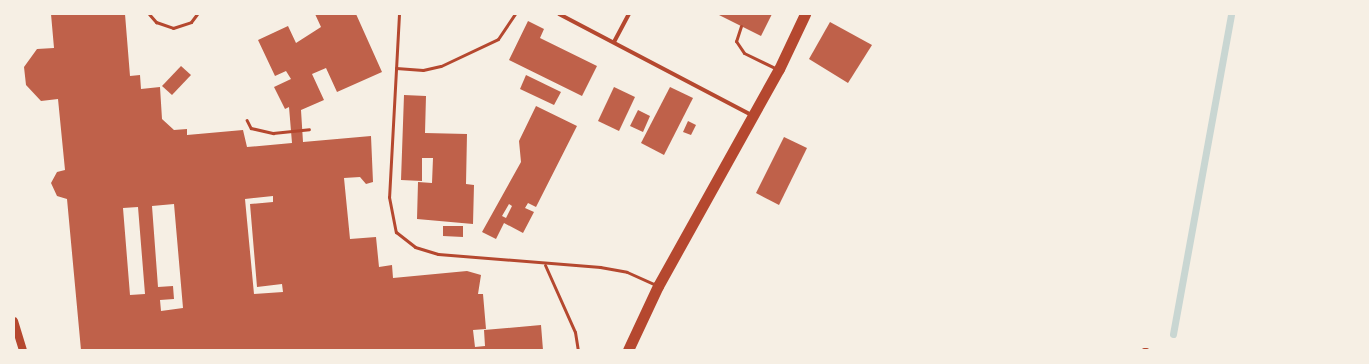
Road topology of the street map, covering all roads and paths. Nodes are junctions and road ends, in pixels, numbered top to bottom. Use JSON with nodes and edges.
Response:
{"nodes":[{"id":1,"x":149,"y":14,"type":"edge"},
{"id":2,"x":197,"y":14,"type":"edge"},
{"id":3,"x":399,"y":14,"type":"edge"},
{"id":4,"x":515,"y":14,"type":"edge"},
{"id":5,"x":559,"y":14,"type":"edge"},
{"id":6,"x":628,"y":14,"type":"edge"},
{"id":7,"x":805,"y":14,"type":"edge"},
{"id":8,"x":742,"y":26,"type":"dead end"},
{"id":9,"x":614,"y":42,"type":"junction"},
{"id":10,"x":396,"y":68,"type":"junction"},
{"id":11,"x":779,"y":69,"type":"junction"},
{"id":12,"x":753,"y":116,"type":"junction"},
{"id":13,"x":246,"y":120,"type":"dead end"},
{"id":14,"x":309,"y":129,"type":"dead end"},
{"id":15,"x":545,"y":265,"type":"junction"},
{"id":16,"x":658,"y":286,"type":"junction"},
{"id":17,"x":14,"y":321,"type":"edge"},
{"id":18,"x":23,"y":350,"type":"edge"},
{"id":19,"x":578,"y":350,"type":"edge"},
{"id":20,"x":628,"y":350,"type":"edge"},
{"id":21,"x":1144,"y":350,"type":"edge"},
{"id":22,"x":1147,"y":350,"type":"edge"}],
"edges":[{"from":1,"to":2,"type":"lane"},
{"from":3,"to":10,"type":"lane"},
{"from":4,"to":10,"type":"lane"},
{"from":5,"to":9,"type":"street"},
{"from":6,"to":9,"type":"street"},
{"from":7,"to":11,"type":"highway"},
{"from":8,"to":11,"type":"lane"},
{"from":9,"to":12,"type":"street"},
{"from":10,"to":15,"type":"lane"},
{"from":11,"to":12,"type":"highway"},
{"from":12,"to":16,"type":"highway"},
{"from":13,"to":14,"type":"path"},
{"from":15,"to":16,"type":"lane"},
{"from":15,"to":19,"type":"lane"},
{"from":16,"to":20,"type":"highway"},
{"from":17,"to":18,"type":"main road"},
{"from":21,"to":22,"type":"street"}]}
